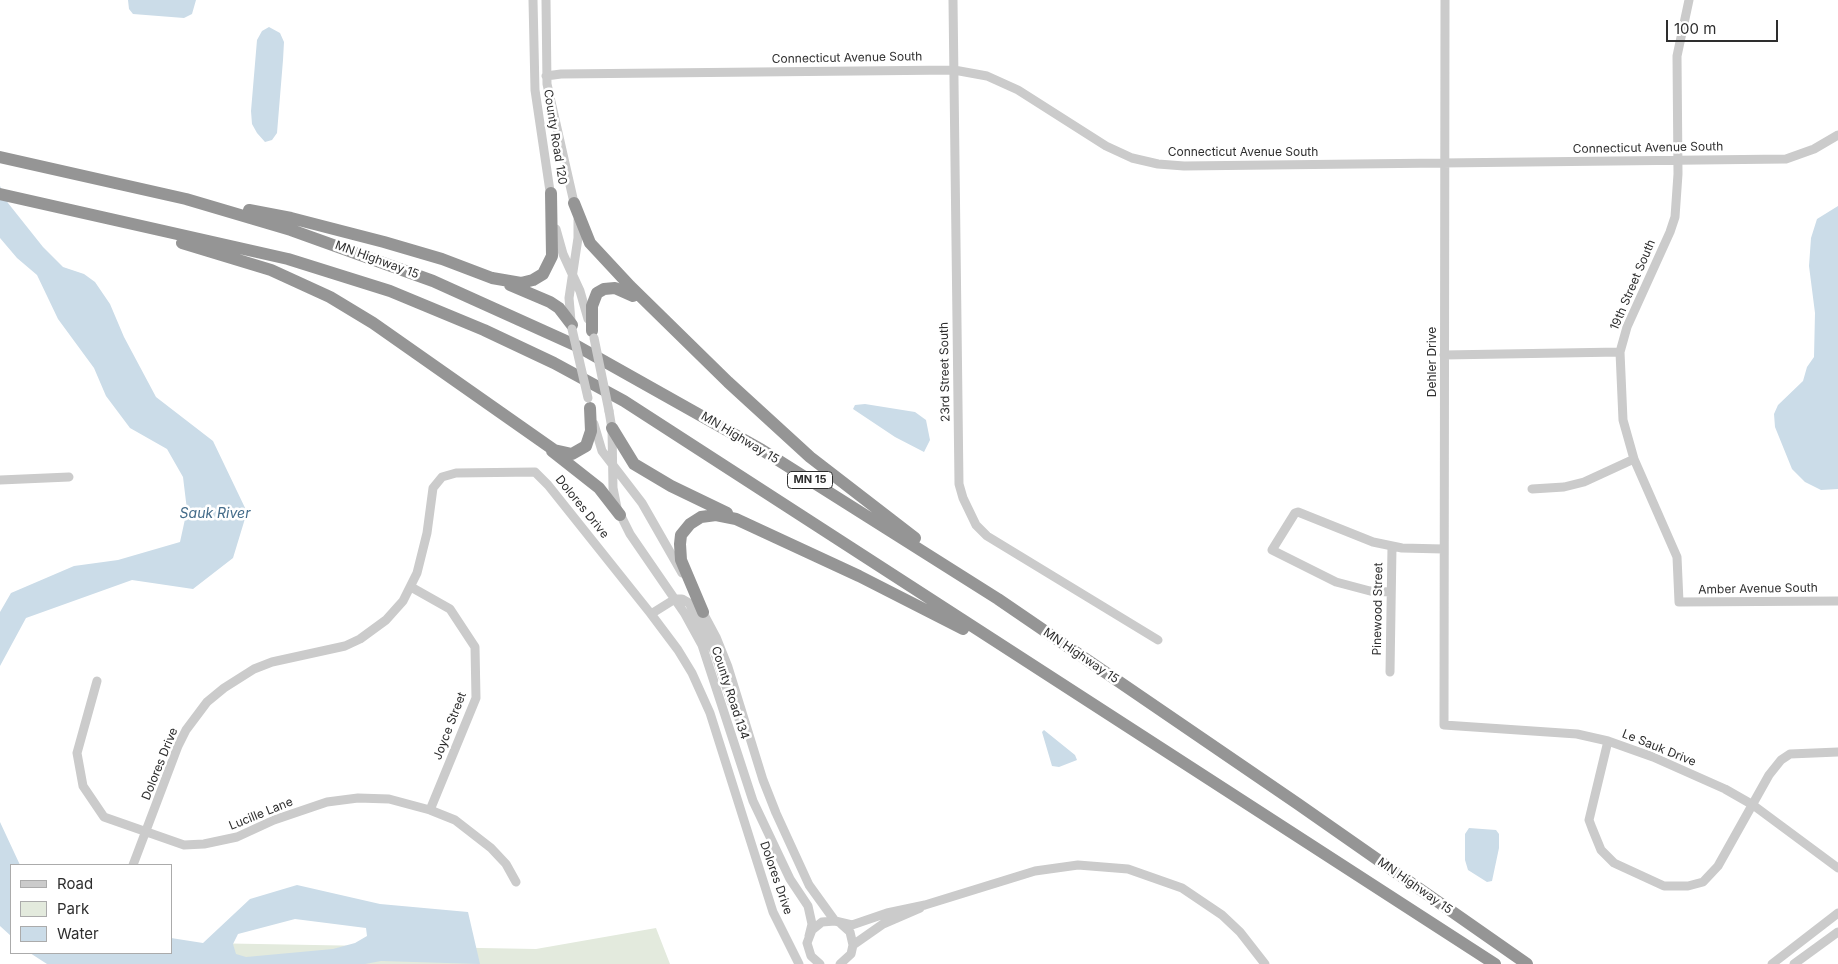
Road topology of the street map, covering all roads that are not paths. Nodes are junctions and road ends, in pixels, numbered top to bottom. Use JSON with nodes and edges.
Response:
{"nodes":[{"id":1,"x":533,"y":0,"type":"edge"},
{"id":2,"x":546,"y":0,"type":"edge"},
{"id":3,"x":953,"y":0,"type":"edge"},
{"id":4,"x":1445,"y":0,"type":"edge"},
{"id":5,"x":1688,"y":0,"type":"edge"},
{"id":6,"x":954,"y":70,"type":"junction"},
{"id":7,"x":546,"y":76,"type":"junction"},
{"id":8,"x":1838,"y":135,"type":"edge"},
{"id":9,"x":6,"y":158,"type":"edge"},
{"id":10,"x":1677,"y":161,"type":"junction"},
{"id":11,"x":1443,"y":164,"type":"junction"},
{"id":12,"x":551,"y":193,"type":"junction"},
{"id":13,"x":0,"y":194,"type":"edge"},
{"id":14,"x":180,"y":197,"type":"junction"},
{"id":15,"x":574,"y":203,"type":"junction"},
{"id":16,"x":64,"y":207,"type":"junction"},
{"id":17,"x":573,"y":273,"type":"junction"},
{"id":18,"x":490,"y":277,"type":"junction"},
{"id":19,"x":657,"y":313,"type":"junction"},
{"id":20,"x":572,"y":327,"type":"junction"},
{"id":21,"x":593,"y":335,"type":"junction"},
{"id":22,"x":1620,"y":352,"type":"junction"},
{"id":23,"x":1444,"y":355,"type":"junction"},
{"id":24,"x":589,"y":403,"type":"junction"},
{"id":25,"x":609,"y":410,"type":"joint"},
{"id":26,"x":612,"y":428,"type":"junction"},
{"id":27,"x":546,"y":446,"type":"junction"},
{"id":28,"x":1634,"y":459,"type":"junction"},
{"id":29,"x":612,"y":465,"type":"junction"},
{"id":30,"x":68,"y":478,"type":"dead end"},
{"id":31,"x":0,"y":480,"type":"edge"},
{"id":32,"x":1532,"y":489,"type":"dead end"},
{"id":33,"x":620,"y":515,"type":"junction"},
{"id":34,"x":770,"y":535,"type":"junction"},
{"id":35,"x":1392,"y":547,"type":"junction"},
{"id":36,"x":1443,"y":549,"type":"junction"},
{"id":37,"x":411,"y":586,"type":"junction"},
{"id":38,"x":1390,"y":592,"type":"junction"},
{"id":39,"x":675,"y":599,"type":"junction"},
{"id":40,"x":998,"y":599,"type":"junction"},
{"id":41,"x":1838,"y":601,"type":"edge"},
{"id":42,"x":1679,"y":602,"type":"joint"},
{"id":43,"x":703,"y":612,"type":"junction"},
{"id":44,"x":651,"y":614,"type":"junction"},
{"id":45,"x":1158,"y":640,"type":"dead end"},
{"id":46,"x":1040,"y":669,"type":"junction"},
{"id":47,"x":1390,"y":672,"type":"dead end"},
{"id":48,"x":97,"y":681,"type":"dead end"},
{"id":49,"x":1444,"y":725,"type":"joint"},
{"id":50,"x":1608,"y":741,"type":"junction"},
{"id":51,"x":1838,"y":752,"type":"edge"},
{"id":52,"x":756,"y":756,"type":"junction"},
{"id":53,"x":1753,"y":804,"type":"junction"},
{"id":54,"x":430,"y":810,"type":"junction"},
{"id":55,"x":146,"y":834,"type":"junction"},
{"id":56,"x":132,"y":864,"type":"edge"},
{"id":57,"x":1838,"y":868,"type":"edge"},
{"id":58,"x":516,"y":882,"type":"dead end"},
{"id":59,"x":925,"y":905,"type":"junction"},
{"id":60,"x":1838,"y":913,"type":"edge"},
{"id":61,"x":838,"y":922,"type":"junction"},
{"id":62,"x":1838,"y":932,"type":"edge"},
{"id":63,"x":809,"y":936,"type":"junction"},
{"id":64,"x":852,"y":950,"type":"junction"},
{"id":65,"x":799,"y":964,"type":"edge"},
{"id":66,"x":820,"y":964,"type":"edge"},
{"id":67,"x":840,"y":964,"type":"edge"},
{"id":68,"x":848,"y":964,"type":"edge"},
{"id":69,"x":1265,"y":964,"type":"edge"},
{"id":70,"x":1495,"y":964,"type":"edge"},
{"id":71,"x":1527,"y":964,"type":"edge"},
{"id":72,"x":1772,"y":964,"type":"edge"},
{"id":73,"x":1794,"y":964,"type":"edge"}],
"edges":[{"from":1,"to":12,"type":"street","name":"County Road 120"},
{"from":2,"to":7,"type":"street","name":"County Road 120"},
{"from":3,"to":6,"type":"street","name":"23rd Street South"},
{"from":4,"to":11,"type":"street","name":"Dehler Drive"},
{"from":5,"to":10,"type":"street","name":"19th Street South"},
{"from":6,"to":7,"type":"street","name":"Connecticut Avenue South"},
{"from":6,"to":11,"type":"street","name":"Connecticut Avenue South"},
{"from":6,"to":45,"type":"street","name":"23rd Street South"},
{"from":7,"to":15,"type":"street","name":"County Road 120"},
{"from":8,"to":10,"type":"street","name":"Connecticut Avenue South"},
{"from":9,"to":14,"type":"highway","name":"MN Highway 15","number":"MN 15"},
{"from":10,"to":11,"type":"street","name":"Connecticut Avenue South"},
{"from":10,"to":22,"type":"street","name":"19th Street South"},
{"from":11,"to":23,"type":"street","name":"Dehler Drive"},
{"from":12,"to":17,"type":"street","name":"County Road 120"},
{"from":12,"to":18,"type":"highway"},
{"from":13,"to":16,"type":"highway","name":"MN Highway 15","number":"MN 15"},
{"from":14,"to":18,"type":"highway"},
{"from":14,"to":40,"type":"highway","name":"MN Highway 15","number":"MN 15"},
{"from":15,"to":17,"type":"street","name":"County Road 120"},
{"from":15,"to":19,"type":"highway"},
{"from":16,"to":27,"type":"highway"},
{"from":16,"to":46,"type":"highway","name":"MN Highway 15","number":"MN 15"},
{"from":17,"to":20,"type":"street","name":"County Road 120"},
{"from":17,"to":21,"type":"street","name":"County Road 120"},
{"from":18,"to":20,"type":"highway"},
{"from":19,"to":21,"type":"highway"},
{"from":19,"to":40,"type":"highway"},
{"from":20,"to":24,"type":"street","name":"County Road 120","bridge":true},
{"from":21,"to":25,"type":"street","name":"County Road 120","bridge":true},
{"from":22,"to":23,"type":"street"},
{"from":22,"to":28,"type":"street","name":"19th Street South"},
{"from":23,"to":36,"type":"street","name":"Dehler Drive"},
{"from":24,"to":27,"type":"highway"},
{"from":24,"to":29,"type":"street","name":"County Road 134"},
{"from":25,"to":26,"type":"street","name":"County Road 134"},
{"from":26,"to":29,"type":"street","name":"County Road 134"},
{"from":26,"to":34,"type":"highway"},
{"from":27,"to":33,"type":"highway"},
{"from":28,"to":32,"type":"street"},
{"from":28,"to":42,"type":"street","name":"19th Street South"},
{"from":29,"to":33,"type":"street","name":"County Road 134"},
{"from":29,"to":43,"type":"street","name":"County Road 134"},
{"from":30,"to":31,"type":"street"},
{"from":33,"to":39,"type":"street","name":"County Road 134"},
{"from":34,"to":43,"type":"highway"},
{"from":34,"to":46,"type":"highway"},
{"from":35,"to":36,"type":"street"},
{"from":35,"to":38,"type":"street","name":"Pinewood Street"},
{"from":35,"to":38,"type":"street"},
{"from":36,"to":49,"type":"street","name":"Dehler Drive"},
{"from":37,"to":44,"type":"street","name":"Dolores Drive"},
{"from":37,"to":54,"type":"street","name":"Joyce Street"},
{"from":37,"to":55,"type":"street","name":"Dolores Drive"},
{"from":38,"to":47,"type":"street","name":"Pinewood Street"},
{"from":39,"to":44,"type":"street"},
{"from":39,"to":52,"type":"street"},
{"from":39,"to":63,"type":"street","name":"County Road 134"},
{"from":40,"to":71,"type":"highway","name":"MN Highway 15","number":"MN 15"},
{"from":41,"to":42,"type":"street","name":"Amber Avenue South"},
{"from":43,"to":52,"type":"street","name":"County Road 134"},
{"from":44,"to":65,"type":"street","name":"Dolores Drive"},
{"from":46,"to":70,"type":"highway","name":"MN Highway 15","number":"MN 15"},
{"from":48,"to":55,"type":"street","name":"Lucille Lane"},
{"from":49,"to":50,"type":"street","name":"Le Sauk Drive"},
{"from":50,"to":53,"type":"street","name":"Le Sauk Drive"},
{"from":50,"to":53,"type":"street"},
{"from":51,"to":53,"type":"street"},
{"from":52,"to":61,"type":"street","name":"County Road 134"},
{"from":53,"to":57,"type":"street","name":"Le Sauk Drive"},
{"from":54,"to":55,"type":"street","name":"Lucille Lane"},
{"from":54,"to":58,"type":"street","name":"Lucille Lane"},
{"from":55,"to":56,"type":"street","name":"Dolores Drive"},
{"from":59,"to":61,"type":"street"},
{"from":59,"to":64,"type":"street"},
{"from":59,"to":69,"type":"street"},
{"from":60,"to":72,"type":"street"},
{"from":61,"to":63,"type":"street"},
{"from":61,"to":64,"type":"street","name":"County Road 134"},
{"from":62,"to":73,"type":"street"},
{"from":63,"to":66,"type":"street","name":"County Road 134"},
{"from":64,"to":67,"type":"street"},
{"from":64,"to":68,"type":"street"}]}
